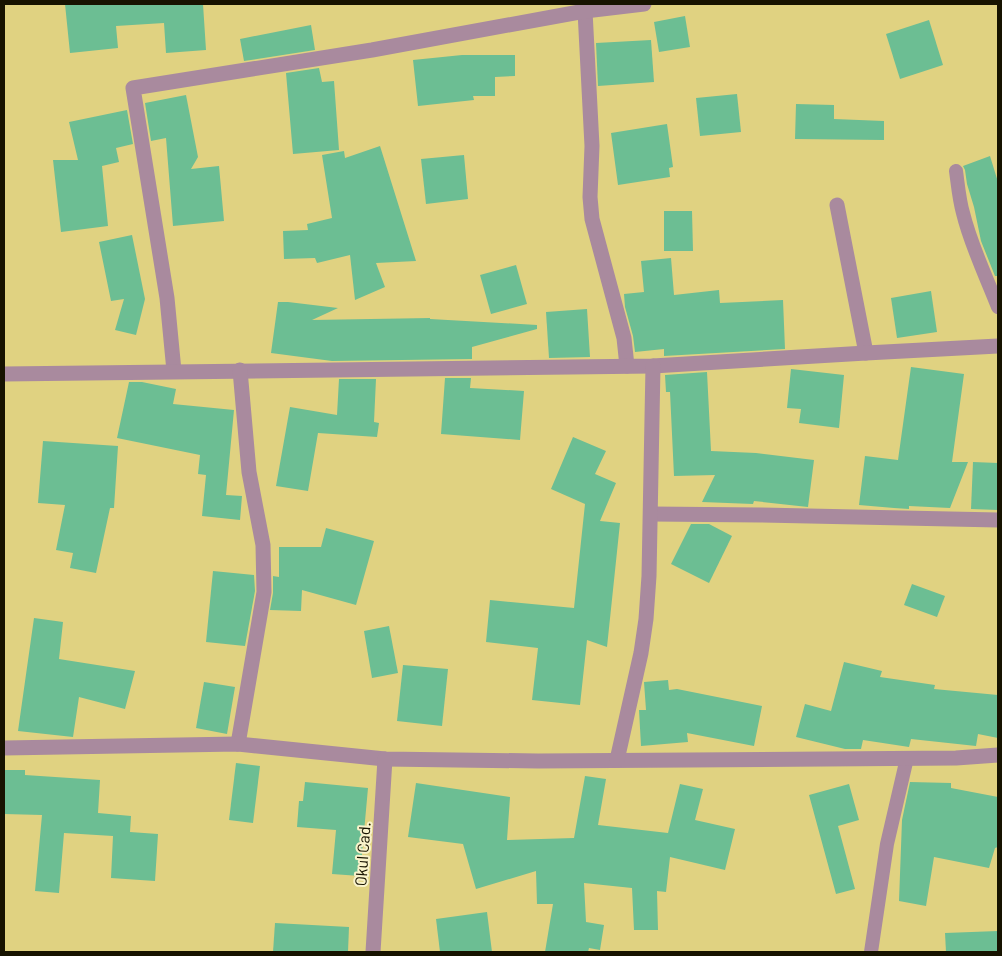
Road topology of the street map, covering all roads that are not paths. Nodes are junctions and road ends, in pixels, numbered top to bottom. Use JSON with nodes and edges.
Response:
{"nodes":[{"id":1,"x":644,"y":4,"type":"edge"},
{"id":2,"x":585,"y":11,"type":"junction"},
{"id":3,"x":956,"y":171,"type":"dead end"},
{"id":4,"x":837,"y":205,"type":"dead end"},
{"id":5,"x":998,"y":307,"type":"edge"},
{"id":6,"x":998,"y":346,"type":"edge"},
{"id":7,"x":866,"y":353,"type":"junction"},
{"id":8,"x":627,"y":366,"type":"junction"},
{"id":9,"x":653,"y":366,"type":"junction"},
{"id":10,"x":240,"y":370,"type":"junction"},
{"id":11,"x":174,"y":371,"type":"junction"},
{"id":12,"x":4,"y":374,"type":"edge"},
{"id":13,"x":650,"y":514,"type":"junction"},
{"id":14,"x":998,"y":520,"type":"edge"},
{"id":15,"x":238,"y":744,"type":"junction"},
{"id":16,"x":4,"y":748,"type":"edge"},
{"id":17,"x":998,"y":755,"type":"edge"},
{"id":18,"x":907,"y":758,"type":"junction"},
{"id":19,"x":385,"y":759,"type":"junction"},
{"id":20,"x":617,"y":760,"type":"junction"},
{"id":21,"x":373,"y":952,"type":"edge"},
{"id":22,"x":871,"y":952,"type":"edge"}],
"edges":[{"from":1,"to":2,"type":"street"},
{"from":2,"to":8,"type":"street"},
{"from":2,"to":11,"type":"street"},
{"from":3,"to":5,"type":"lane"},
{"from":4,"to":7,"type":"street"},
{"from":6,"to":7,"type":"street"},
{"from":7,"to":9,"type":"street"},
{"from":8,"to":9,"type":"street"},
{"from":8,"to":10,"type":"street"},
{"from":9,"to":13,"type":"street"},
{"from":10,"to":11,"type":"street"},
{"from":10,"to":15,"type":"street"},
{"from":11,"to":12,"type":"street"},
{"from":13,"to":14,"type":"street"},
{"from":13,"to":20,"type":"street"},
{"from":15,"to":16,"type":"street"},
{"from":15,"to":19,"type":"street"},
{"from":17,"to":18,"type":"street"},
{"from":18,"to":20,"type":"street"},
{"from":18,"to":22,"type":"lane"},
{"from":19,"to":20,"type":"street"},
{"from":19,"to":21,"type":"street","name":"Okul Cad."}]}
